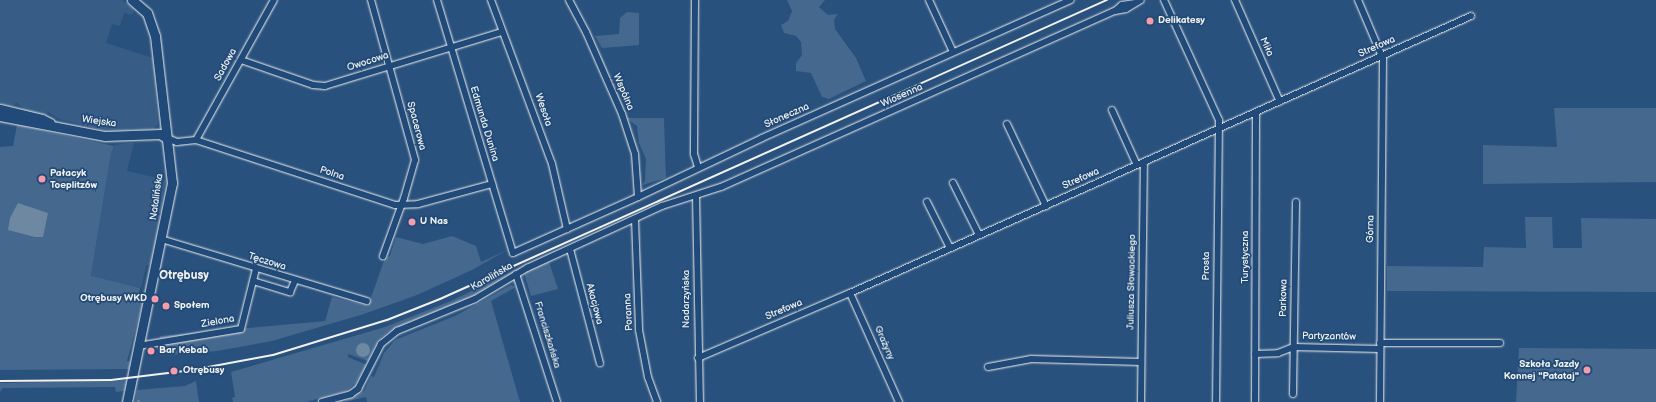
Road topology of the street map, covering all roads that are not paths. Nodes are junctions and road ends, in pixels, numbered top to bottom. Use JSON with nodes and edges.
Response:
{"nodes":[{"id":1,"x":132,"y":0,"type":"edge"},
{"id":2,"x":274,"y":0,"type":"edge"},
{"id":3,"x":371,"y":0,"type":"edge"},
{"id":4,"x":437,"y":0,"type":"edge"},
{"id":5,"x":491,"y":0,"type":"edge"},
{"id":6,"x":569,"y":0,"type":"edge"},
{"id":7,"x":695,"y":0,"type":"edge"},
{"id":8,"x":929,"y":0,"type":"edge"},
{"id":9,"x":1070,"y":0,"type":"edge"},
{"id":10,"x":1141,"y":0,"type":"edge"},
{"id":11,"x":1164,"y":0,"type":"edge"},
{"id":12,"x":1235,"y":0,"type":"edge"},
{"id":13,"x":1358,"y":0,"type":"edge"},
{"id":14,"x":1471,"y":16,"type":"dead end"},
{"id":15,"x":502,"y":32,"type":"junction"},
{"id":16,"x":450,"y":46,"type":"junction"},
{"id":17,"x":953,"y":52,"type":"junction"},
{"id":18,"x":1382,"y":56,"type":"junction"},
{"id":19,"x":241,"y":60,"type":"junction"},
{"id":20,"x":390,"y":65,"type":"junction"},
{"id":21,"x":1280,"y":102,"type":"junction"},
{"id":22,"x":0,"y":108,"type":"edge"},
{"id":23,"x":1112,"y":110,"type":"dead end"},
{"id":24,"x":1256,"y":112,"type":"junction"},
{"id":25,"x":0,"y":116,"type":"edge"},
{"id":26,"x":52,"y":124,"type":"junction"},
{"id":27,"x":1007,"y":124,"type":"dead end"},
{"id":28,"x":1218,"y":129,"type":"junction"},
{"id":29,"x":167,"y":138,"type":"junction"},
{"id":30,"x":196,"y":140,"type":"junction"},
{"id":31,"x":1144,"y":162,"type":"junction"},
{"id":32,"x":1137,"y":165,"type":"junction"},
{"id":33,"x":698,"y":167,"type":"junction"},
{"id":34,"x":953,"y":183,"type":"dead end"},
{"id":35,"x":492,"y":184,"type":"junction"},
{"id":36,"x":696,"y":196,"type":"junction"},
{"id":37,"x":638,"y":197,"type":"junction"},
{"id":38,"x":928,"y":202,"type":"dead end"},
{"id":39,"x":1296,"y":202,"type":"dead end"},
{"id":40,"x":401,"y":206,"type":"junction"},
{"id":41,"x":1046,"y":206,"type":"junction"},
{"id":42,"x":635,"y":219,"type":"junction"},
{"id":43,"x":567,"y":229,"type":"junction"},
{"id":44,"x":979,"y":235,"type":"junction"},
{"id":45,"x":161,"y":239,"type":"junction"},
{"id":46,"x":950,"y":248,"type":"junction"},
{"id":47,"x":570,"y":249,"type":"junction"},
{"id":48,"x":513,"y":253,"type":"joint"},
{"id":49,"x":383,"y":256,"type":"dead end"},
{"id":50,"x":256,"y":269,"type":"junction"},
{"id":51,"x":516,"y":274,"type":"junction"},
{"id":52,"x":295,"y":281,"type":"junction"},
{"id":53,"x":253,"y":282,"type":"junction"},
{"id":54,"x":850,"y":293,"type":"junction"},
{"id":55,"x":368,"y":301,"type":"dead end"},
{"id":56,"x":1500,"y":343,"type":"dead end"},
{"id":57,"x":138,"y":346,"type":"junction"},
{"id":58,"x":1294,"y":346,"type":"junction"},
{"id":59,"x":1380,"y":346,"type":"junction"},
{"id":60,"x":1255,"y":354,"type":"junction"},
{"id":61,"x":698,"y":358,"type":"junction"},
{"id":62,"x":1141,"y":362,"type":"junction"},
{"id":63,"x":600,"y":363,"type":"dead end"},
{"id":64,"x":988,"y":368,"type":"dead end"},
{"id":65,"x":1293,"y":394,"type":"dead end"},
{"id":66,"x":127,"y":402,"type":"edge"},
{"id":67,"x":322,"y":402,"type":"edge"},
{"id":68,"x":557,"y":402,"type":"edge"},
{"id":69,"x":657,"y":402,"type":"edge"},
{"id":70,"x":700,"y":402,"type":"edge"},
{"id":71,"x":899,"y":402,"type":"edge"},
{"id":72,"x":1141,"y":402,"type":"edge"},
{"id":73,"x":1216,"y":402,"type":"edge"},
{"id":74,"x":1255,"y":402,"type":"edge"},
{"id":75,"x":1380,"y":402,"type":"edge"}],
"edges":[{"from":1,"to":29,"type":"main road","name":"Natalińska"},
{"from":2,"to":19,"type":"street","name":"Sadowa"},
{"from":3,"to":20,"type":"street","name":"Spacerowa"},
{"from":4,"to":16,"type":"street","name":"Edmunda Dunina"},
{"from":5,"to":15,"type":"street","name":"Wesoła"},
{"from":6,"to":37,"type":"street","name":"Wspólna"},
{"from":7,"to":33,"type":"street"},
{"from":8,"to":17,"type":"street"},
{"from":9,"to":17,"type":"street","name":"Słoneczna"},
{"from":10,"to":36,"type":"street","name":"Wiosenna"},
{"from":11,"to":28,"type":"street","name":"Prosta"},
{"from":12,"to":21,"type":"street","name":"Miła"},
{"from":13,"to":18,"type":"street"},
{"from":14,"to":18,"type":"street","name":"Strefowa"},
{"from":15,"to":16,"type":"street","name":"Owocowa"},
{"from":15,"to":43,"type":"street","name":"Wesoła"},
{"from":16,"to":20,"type":"street","name":"Owocowa"},
{"from":16,"to":35,"type":"street","name":"Edmunda Dunina"},
{"from":17,"to":33,"type":"street","name":"Słoneczna"},
{"from":18,"to":21,"type":"street","name":"Strefowa"},
{"from":18,"to":59,"type":"street","name":"Górna"},
{"from":19,"to":20,"type":"street","name":"Owocowa"},
{"from":19,"to":30,"type":"street","name":"Sadowa"},
{"from":20,"to":40,"type":"street","name":"Spacerowa"},
{"from":21,"to":24,"type":"street","name":"Strefowa"},
{"from":22,"to":26,"type":"main road","name":"Wiejska"},
{"from":23,"to":32,"type":"street"},
{"from":24,"to":28,"type":"street","name":"Strefowa"},
{"from":24,"to":60,"type":"street","name":"Turystyczna"},
{"from":25,"to":26,"type":"main road","name":"Wiejska"},
{"from":26,"to":29,"type":"main road","name":"Wiejska"},
{"from":27,"to":41,"type":"street"},
{"from":28,"to":31,"type":"street","name":"Strefowa"},
{"from":28,"to":73,"type":"street","name":"Prosta"},
{"from":29,"to":30,"type":"street","name":"Polna"},
{"from":29,"to":45,"type":"main road","name":"Natalińska"},
{"from":30,"to":40,"type":"street","name":"Polna"},
{"from":31,"to":32,"type":"street","name":"Strefowa"},
{"from":31,"to":62,"type":"street","name":"Juliusza Słowackiego"},
{"from":32,"to":41,"type":"street","name":"Strefowa"},
{"from":33,"to":37,"type":"street","name":"Słoneczna"},
{"from":34,"to":44,"type":"street"},
{"from":35,"to":40,"type":"street","name":"Polna"},
{"from":35,"to":48,"type":"street","name":"Edmunda Dunina"},
{"from":36,"to":42,"type":"street","name":"Karolińska"},
{"from":36,"to":61,"type":"street","name":"Nadarzyńska"},
{"from":37,"to":43,"type":"street","name":"Słoneczna"},
{"from":38,"to":46,"type":"street"},
{"from":39,"to":58,"type":"street","name":"Parkowa"},
{"from":40,"to":49,"type":"street","name":"Spacerowa"},
{"from":41,"to":44,"type":"street","name":"Strefowa"},
{"from":42,"to":47,"type":"street","name":"Karolińska"},
{"from":42,"to":69,"type":"street","name":"Poranna"},
{"from":43,"to":48,"type":"street","name":"Słoneczna"},
{"from":44,"to":46,"type":"street","name":"Strefowa"},
{"from":45,"to":50,"type":"street","name":"Tęczowa"},
{"from":45,"to":57,"type":"main road","name":"Natalińska"},
{"from":46,"to":54,"type":"street","name":"Strefowa"},
{"from":47,"to":51,"type":"street","name":"Karolińska"},
{"from":47,"to":63,"type":"street","name":"Akacjowa"},
{"from":50,"to":52,"type":"street","name":"Tęczowa"},
{"from":50,"to":53,"type":"street","name":"Zielona"},
{"from":51,"to":67,"type":"street","name":"Karolińska"},
{"from":51,"to":68,"type":"street","name":"Franciszkańska"},
{"from":52,"to":53,"type":"street"},
{"from":52,"to":55,"type":"street","name":"Tęczowa"},
{"from":53,"to":57,"type":"street","name":"Zielona"},
{"from":54,"to":61,"type":"street","name":"Strefowa"},
{"from":54,"to":71,"type":"street","name":"Grażyny"},
{"from":56,"to":59,"type":"street","name":"Partyzantów"},
{"from":57,"to":66,"type":"main road","name":"Natalińska"},
{"from":58,"to":59,"type":"street","name":"Partyzantów"},
{"from":58,"to":60,"type":"street","name":"Partyzantów"},
{"from":58,"to":65,"type":"street","name":"Parkowa"},
{"from":59,"to":75,"type":"street","name":"Górna"},
{"from":60,"to":74,"type":"street","name":"Turystyczna"},
{"from":61,"to":70,"type":"street","name":"Nadarzyńska"},
{"from":62,"to":64,"type":"street"},
{"from":62,"to":72,"type":"street","name":"Juliusza Słowackiego"}]}
